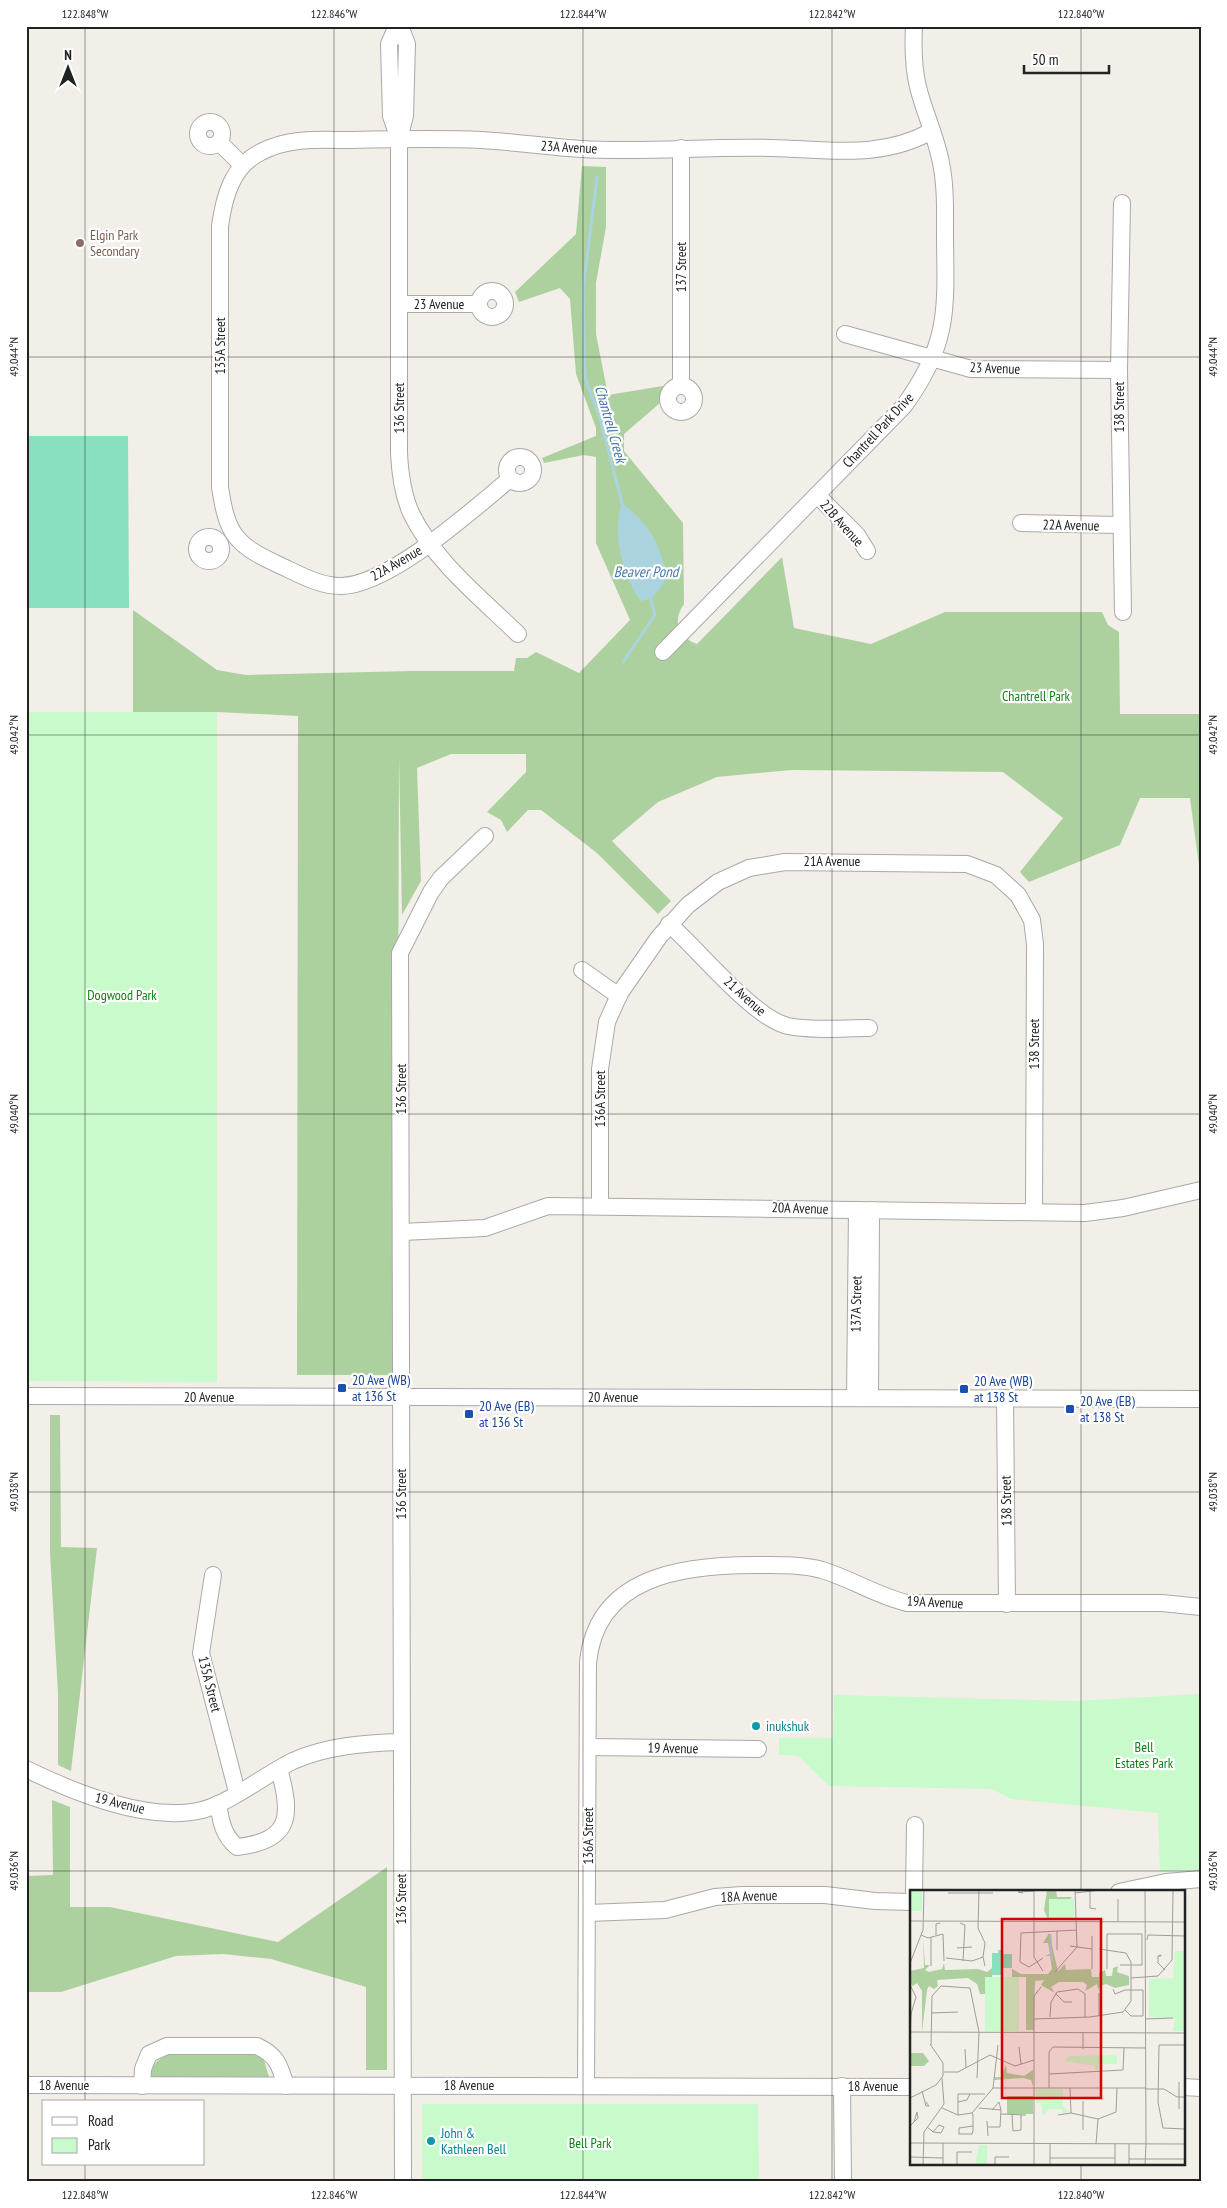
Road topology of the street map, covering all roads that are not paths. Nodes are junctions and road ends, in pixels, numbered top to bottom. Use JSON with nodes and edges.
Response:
{"nodes":[{"id":1,"x":398,"y":26,"type":"edge"},
{"id":2,"x":914,"y":26,"type":"edge"},
{"id":3,"x":932,"y":131,"type":"junction"},
{"id":4,"x":399,"y":139,"type":"junction"},
{"id":5,"x":219,"y":142,"type":"dead end"},
{"id":6,"x":681,"y":148,"type":"junction"},
{"id":7,"x":242,"y":166,"type":"junction"},
{"id":8,"x":1122,"y":203,"type":"dead end"},
{"id":9,"x":399,"y":304,"type":"junction"},
{"id":10,"x":479,"y":304,"type":"dead end"},
{"id":11,"x":845,"y":334,"type":"dead end"},
{"id":12,"x":934,"y":358,"type":"junction"},
{"id":13,"x":1119,"y":370,"type":"junction"},
{"id":14,"x":681,"y":386,"type":"dead end"},
{"id":15,"x":510,"y":479,"type":"dead end"},
{"id":16,"x":817,"y":495,"type":"junction"},
{"id":17,"x":1021,"y":523,"type":"dead end"},
{"id":18,"x":1120,"y":525,"type":"junction"},
{"id":19,"x":225,"y":536,"type":"joint"},
{"id":20,"x":430,"y":543,"type":"junction"},
{"id":21,"x":867,"y":551,"type":"dead end"},
{"id":22,"x":1122,"y":612,"type":"dead end"},
{"id":23,"x":518,"y":634,"type":"dead end"},
{"id":24,"x":663,"y":652,"type":"dead end"},
{"id":25,"x":485,"y":836,"type":"dead end"},
{"id":26,"x":1008,"y":885,"type":"joint"},
{"id":27,"x":669,"y":924,"type":"junction"},
{"id":28,"x":582,"y":970,"type":"dead end"},
{"id":29,"x":619,"y":996,"type":"junction"},
{"id":30,"x":869,"y":1028,"type":"dead end"},
{"id":31,"x":1201,"y":1190,"type":"edge"},
{"id":32,"x":600,"y":1205,"type":"junction"},
{"id":33,"x":864,"y":1210,"type":"junction"},
{"id":34,"x":1034,"y":1212,"type":"junction"},
{"id":35,"x":402,"y":1232,"type":"junction"},
{"id":36,"x":26,"y":1396,"type":"edge"},
{"id":37,"x":401,"y":1397,"type":"junction"},
{"id":38,"x":862,"y":1398,"type":"junction"},
{"id":39,"x":1005,"y":1398,"type":"junction"},
{"id":40,"x":1201,"y":1399,"type":"edge"},
{"id":41,"x":213,"y":1575,"type":"dead end"},
{"id":42,"x":621,"y":1596,"type":"joint"},
{"id":43,"x":1007,"y":1604,"type":"junction"},
{"id":44,"x":1201,"y":1607,"type":"edge"},
{"id":45,"x":401,"y":1742,"type":"junction"},
{"id":46,"x":588,"y":1747,"type":"junction"},
{"id":47,"x":758,"y":1749,"type":"dead end"},
{"id":48,"x":26,"y":1769,"type":"edge"},
{"id":49,"x":279,"y":1769,"type":"junction"},
{"id":50,"x":238,"y":1792,"type":"junction"},
{"id":51,"x":218,"y":1804,"type":"junction"},
{"id":52,"x":915,"y":1825,"type":"dead end"},
{"id":53,"x":1201,"y":1879,"type":"edge"},
{"id":54,"x":914,"y":1890,"type":"edge"},
{"id":55,"x":1128,"y":1890,"type":"edge"},
{"id":56,"x":910,"y":1902,"type":"edge"},
{"id":57,"x":588,"y":1913,"type":"junction"},
{"id":58,"x":26,"y":2085,"type":"edge"},
{"id":59,"x":402,"y":2085,"type":"junction"},
{"id":60,"x":586,"y":2085,"type":"junction"},
{"id":61,"x":142,"y":2086,"type":"junction"},
{"id":62,"x":286,"y":2086,"type":"junction"},
{"id":63,"x":842,"y":2086,"type":"junction"},
{"id":64,"x":910,"y":2087,"type":"edge"},
{"id":65,"x":1184,"y":2087,"type":"edge"},
{"id":66,"x":1201,"y":2088,"type":"edge"},
{"id":67,"x":403,"y":2182,"type":"edge"},
{"id":68,"x":843,"y":2182,"type":"edge"}],
"edges":[{"from":1,"to":4,"type":"street","name":"136 Street"},
{"from":2,"to":3,"type":"street","name":"Chantrell Park Drive"},
{"from":3,"to":6,"type":"street","name":"23A Avenue"},
{"from":3,"to":12,"type":"street","name":"Chantrell Park Drive"},
{"from":4,"to":6,"type":"street","name":"23A Avenue"},
{"from":4,"to":7,"type":"street","name":"23A Avenue"},
{"from":4,"to":9,"type":"street","name":"136 Street"},
{"from":5,"to":7,"type":"street"},
{"from":6,"to":14,"type":"street","name":"137 Street"},
{"from":7,"to":19,"type":"street","name":"135A Street"},
{"from":8,"to":13,"type":"street","name":"138 Street"},
{"from":9,"to":10,"type":"street","name":"23 Avenue"},
{"from":9,"to":20,"type":"street","name":"136 Street"},
{"from":11,"to":12,"type":"street","name":"23 Avenue"},
{"from":12,"to":13,"type":"street","name":"23 Avenue"},
{"from":12,"to":16,"type":"street","name":"Chantrell Park Drive"},
{"from":13,"to":18,"type":"street","name":"138 Street"},
{"from":15,"to":20,"type":"street","name":"22A Avenue"},
{"from":16,"to":21,"type":"street","name":"22B Avenue"},
{"from":16,"to":24,"type":"street","name":"Chantrell Park Drive"},
{"from":17,"to":18,"type":"street","name":"22A Avenue"},
{"from":18,"to":22,"type":"street","name":"138 Street"},
{"from":19,"to":20,"type":"street","name":"22A Avenue"},
{"from":20,"to":23,"type":"street","name":"136 Street"},
{"from":25,"to":35,"type":"street","name":"136 Street"},
{"from":26,"to":27,"type":"street","name":"21A Avenue"},
{"from":26,"to":34,"type":"street","name":"138 Street"},
{"from":27,"to":29,"type":"street","name":"136A Street"},
{"from":27,"to":30,"type":"street","name":"21 Avenue"},
{"from":28,"to":29,"type":"street"},
{"from":29,"to":32,"type":"street","name":"136A Street"},
{"from":31,"to":34,"type":"street","name":"20A Avenue"},
{"from":32,"to":33,"type":"street","name":"20A Avenue"},
{"from":32,"to":35,"type":"street","name":"20A Avenue"},
{"from":33,"to":34,"type":"street","name":"20A Avenue"},
{"from":33,"to":38,"type":"street","name":"137A Street"},
{"from":35,"to":37,"type":"street","name":"136 Street"},
{"from":36,"to":37,"type":"street","name":"20 Avenue"},
{"from":37,"to":38,"type":"street","name":"20 Avenue"},
{"from":37,"to":45,"type":"street","name":"136 Street"},
{"from":38,"to":39,"type":"street","name":"20 Avenue"},
{"from":39,"to":40,"type":"street","name":"20 Avenue"},
{"from":39,"to":43,"type":"street","name":"138 Street"},
{"from":41,"to":50,"type":"street","name":"135A Street"},
{"from":42,"to":43,"type":"street","name":"19A Avenue"},
{"from":42,"to":46,"type":"street","name":"136A Street"},
{"from":43,"to":44,"type":"street","name":"19A Avenue"},
{"from":45,"to":49,"type":"street","name":"19 Avenue"},
{"from":45,"to":59,"type":"street","name":"136 Street"},
{"from":46,"to":47,"type":"street","name":"19 Avenue"},
{"from":46,"to":57,"type":"street","name":"136A Street"},
{"from":48,"to":51,"type":"street","name":"19 Avenue"},
{"from":49,"to":50,"type":"street","name":"19 Avenue"},
{"from":49,"to":51,"type":"street"},
{"from":50,"to":51,"type":"street","name":"19 Avenue"},
{"from":52,"to":54,"type":"street"},
{"from":53,"to":55,"type":"street"},
{"from":56,"to":57,"type":"street","name":"18A Avenue"},
{"from":57,"to":60,"type":"street","name":"136A Street"},
{"from":58,"to":61,"type":"street","name":"18 Avenue"},
{"from":59,"to":60,"type":"street","name":"18 Avenue"},
{"from":59,"to":62,"type":"street","name":"18 Avenue"},
{"from":59,"to":67,"type":"street","name":"136 Street"},
{"from":60,"to":63,"type":"street","name":"18 Avenue"},
{"from":61,"to":62,"type":"street","name":"18 Avenue"},
{"from":61,"to":62,"type":"street"},
{"from":63,"to":64,"type":"street","name":"18 Avenue"},
{"from":63,"to":68,"type":"street"},
{"from":65,"to":66,"type":"street"}]}
